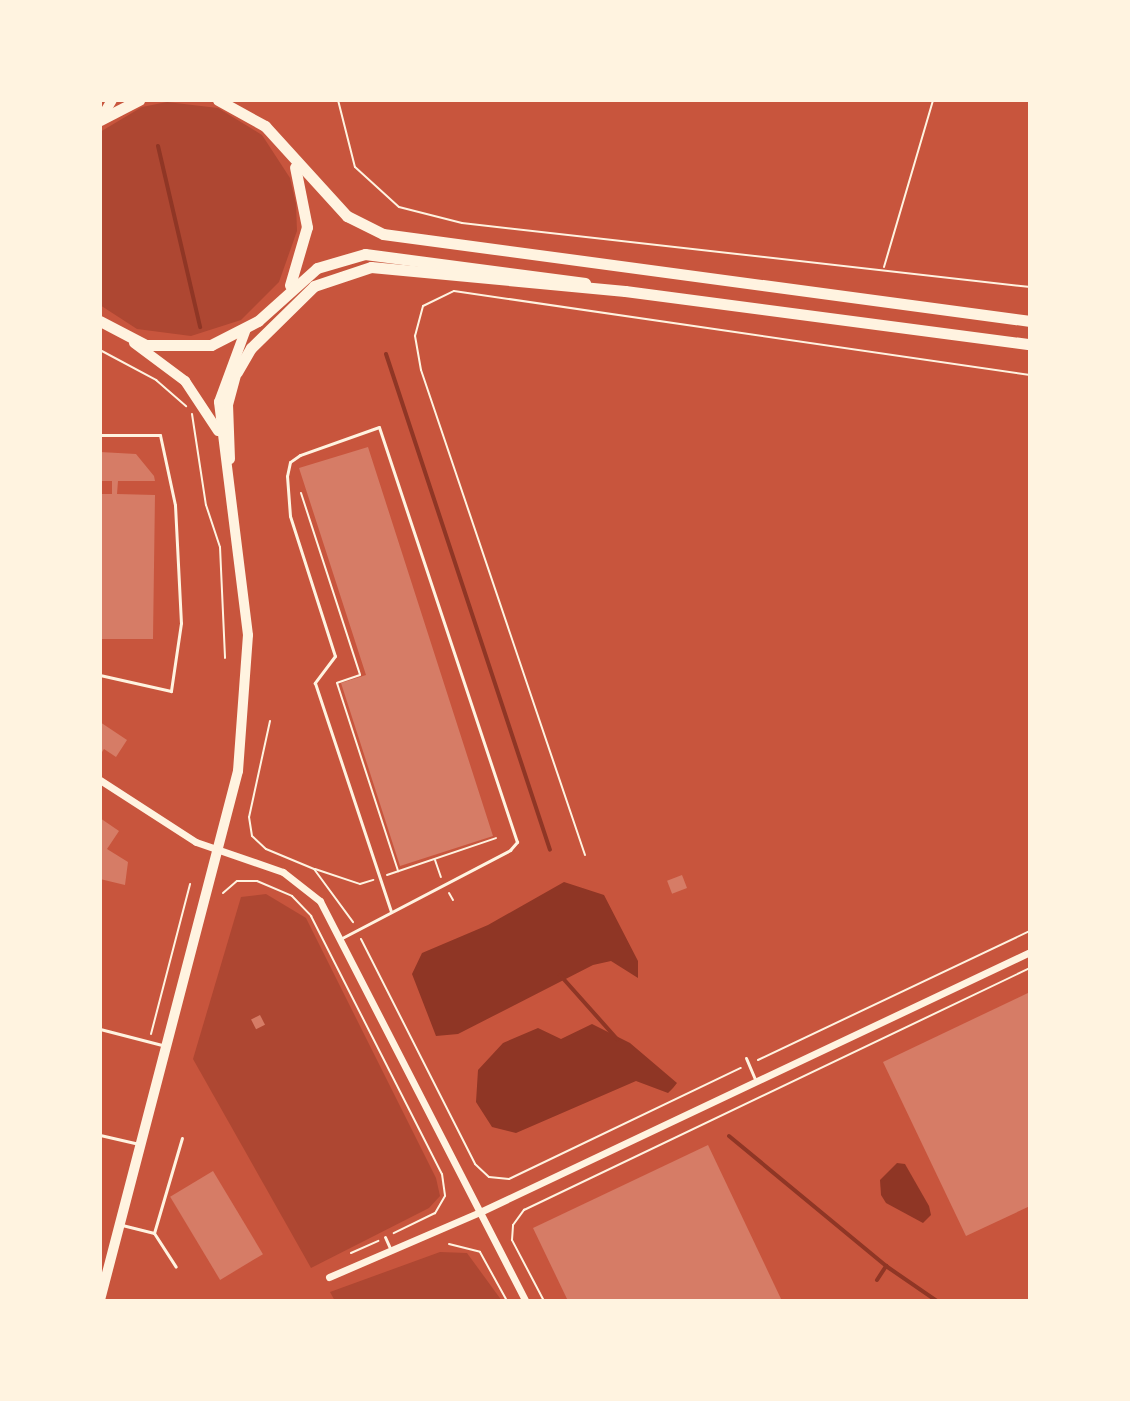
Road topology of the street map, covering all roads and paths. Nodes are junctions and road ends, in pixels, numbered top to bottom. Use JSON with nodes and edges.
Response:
{"nodes":[{"id":1,"x":112,"y":100,"type":"edge"},
{"id":2,"x":139,"y":100,"type":"edge"},
{"id":3,"x":338,"y":100,"type":"edge"},
{"id":4,"x":933,"y":100,"type":"edge"},
{"id":5,"x":224,"y":101,"type":"edge"},
{"id":6,"x":100,"y":120,"type":"edge"},
{"id":7,"x":291,"y":160,"type":"junction"},
{"id":8,"x":884,"y":268,"type":"junction"},
{"id":9,"x":1030,"y":287,"type":"edge"},
{"id":10,"x":625,"y":291,"type":"junction"},
{"id":11,"x":285,"y":293,"type":"junction"},
{"id":12,"x":100,"y":321,"type":"edge"},
{"id":13,"x":1030,"y":321,"type":"edge"},
{"id":14,"x":246,"y":329,"type":"junction"},
{"id":15,"x":126,"y":337,"type":"junction"},
{"id":16,"x":1030,"y":344,"type":"edge"},
{"id":17,"x":100,"y":350,"type":"edge"},
{"id":18,"x":237,"y":372,"type":"joint"},
{"id":19,"x":1030,"y":375,"type":"edge"},
{"id":20,"x":100,"y":435,"type":"edge"},
{"id":21,"x":222,"y":440,"type":"junction"},
{"id":22,"x":232,"y":493,"type":"junction"},
{"id":23,"x":301,"y":493,"type":"dead end"},
{"id":24,"x":225,"y":658,"type":"dead end"},
{"id":25,"x":100,"y":675,"type":"edge"},
{"id":26,"x":270,"y":721,"type":"dead end"},
{"id":27,"x":100,"y":780,"type":"edge"},
{"id":28,"x":496,"y":838,"type":"dead end"},
{"id":29,"x":216,"y":850,"type":"junction"},
{"id":30,"x":585,"y":855,"type":"dead end"},
{"id":31,"x":314,"y":869,"type":"junction"},
{"id":32,"x":398,"y":871,"type":"junction"},
{"id":33,"x":379,"y":877,"type":"junction"},
{"id":34,"x":190,"y":884,"type":"dead end"},
{"id":35,"x":223,"y":893,"type":"dead end"},
{"id":36,"x":391,"y":912,"type":"junction"},
{"id":37,"x":357,"y":930,"type":"junction"},
{"id":38,"x":1030,"y":931,"type":"edge"},
{"id":39,"x":342,"y":938,"type":"junction"},
{"id":40,"x":1030,"y":952,"type":"edge"},
{"id":41,"x":1030,"y":968,"type":"edge"},
{"id":42,"x":100,"y":1029,"type":"edge"},
{"id":43,"x":149,"y":1042,"type":"junction"},
{"id":44,"x":166,"y":1045,"type":"junction"},
{"id":45,"x":746,"y":1058,"type":"dead end"},
{"id":46,"x":749,"y":1065,"type":"junction"},
{"id":47,"x":756,"y":1081,"type":"junction"},
{"id":48,"x":100,"y":1135,"type":"edge"},
{"id":49,"x":182,"y":1138,"type":"dead end"},
{"id":50,"x":138,"y":1144,"type":"junction"},
{"id":51,"x":480,"y":1212,"type":"junction"},
{"id":52,"x":119,"y":1225,"type":"junction"},
{"id":53,"x":154,"y":1233,"type":"junction"},
{"id":54,"x":385,"y":1237,"type":"junction"},
{"id":55,"x":449,"y":1244,"type":"dead end"},
{"id":56,"x":391,"y":1252,"type":"junction"},
{"id":57,"x":351,"y":1253,"type":"dead end"},
{"id":58,"x":176,"y":1267,"type":"dead end"},
{"id":59,"x":329,"y":1277,"type":"dead end"},
{"id":60,"x":100,"y":1300,"type":"edge"},
{"id":61,"x":507,"y":1301,"type":"edge"},
{"id":62,"x":525,"y":1301,"type":"edge"},
{"id":63,"x":544,"y":1301,"type":"edge"}],
"edges":[{"from":1,"to":6,"type":"main road"},
{"from":2,"to":6,"type":"highway"},
{"from":3,"to":8,"type":"path"},
{"from":4,"to":8,"type":"path"},
{"from":5,"to":7,"type":"highway"},
{"from":7,"to":11,"type":"highway"},
{"from":7,"to":13,"type":"highway"},
{"from":8,"to":9,"type":"path"},
{"from":10,"to":11,"type":"highway"},
{"from":10,"to":16,"type":"highway"},
{"from":10,"to":18,"type":"highway"},
{"from":11,"to":14,"type":"highway"},
{"from":12,"to":15,"type":"highway"},
{"from":14,"to":15,"type":"highway"},
{"from":14,"to":21,"type":"main road"},
{"from":15,"to":21,"type":"main road"},
{"from":17,"to":24,"type":"path"},
{"from":18,"to":22,"type":"main road"},
{"from":19,"to":30,"type":"path"},
{"from":20,"to":25,"type":"lane"},
{"from":21,"to":22,"type":"main road"},
{"from":22,"to":29,"type":"main road"},
{"from":23,"to":32,"type":"path"},
{"from":26,"to":31,"type":"path"},
{"from":27,"to":29,"type":"street"},
{"from":28,"to":32,"type":"path"},
{"from":29,"to":39,"type":"street"},
{"from":29,"to":44,"type":"main road"},
{"from":31,"to":33,"type":"path"},
{"from":31,"to":37,"type":"path"},
{"from":32,"to":33,"type":"path"},
{"from":33,"to":36,"type":"lane"},
{"from":33,"to":36,"type":"lane"},
{"from":34,"to":43,"type":"path"},
{"from":35,"to":54,"type":"path"},
{"from":36,"to":37,"type":"lane"},
{"from":37,"to":39,"type":"lane"},
{"from":37,"to":46,"type":"path"},
{"from":38,"to":46,"type":"path"},
{"from":39,"to":51,"type":"street"},
{"from":40,"to":47,"type":"street"},
{"from":41,"to":63,"type":"path"},
{"from":42,"to":43,"type":"lane"},
{"from":43,"to":44,"type":"lane"},
{"from":44,"to":50,"type":"main road"},
{"from":45,"to":46,"type":"lane"},
{"from":46,"to":47,"type":"lane"},
{"from":47,"to":51,"type":"street"},
{"from":48,"to":50,"type":"lane"},
{"from":49,"to":53,"type":"lane"},
{"from":50,"to":52,"type":"main road"},
{"from":51,"to":56,"type":"street"},
{"from":51,"to":62,"type":"street"},
{"from":52,"to":53,"type":"lane"},
{"from":52,"to":60,"type":"main road"},
{"from":53,"to":58,"type":"lane"},
{"from":54,"to":56,"type":"lane"},
{"from":54,"to":57,"type":"path"},
{"from":55,"to":61,"type":"path"},
{"from":56,"to":59,"type":"street"}]}
